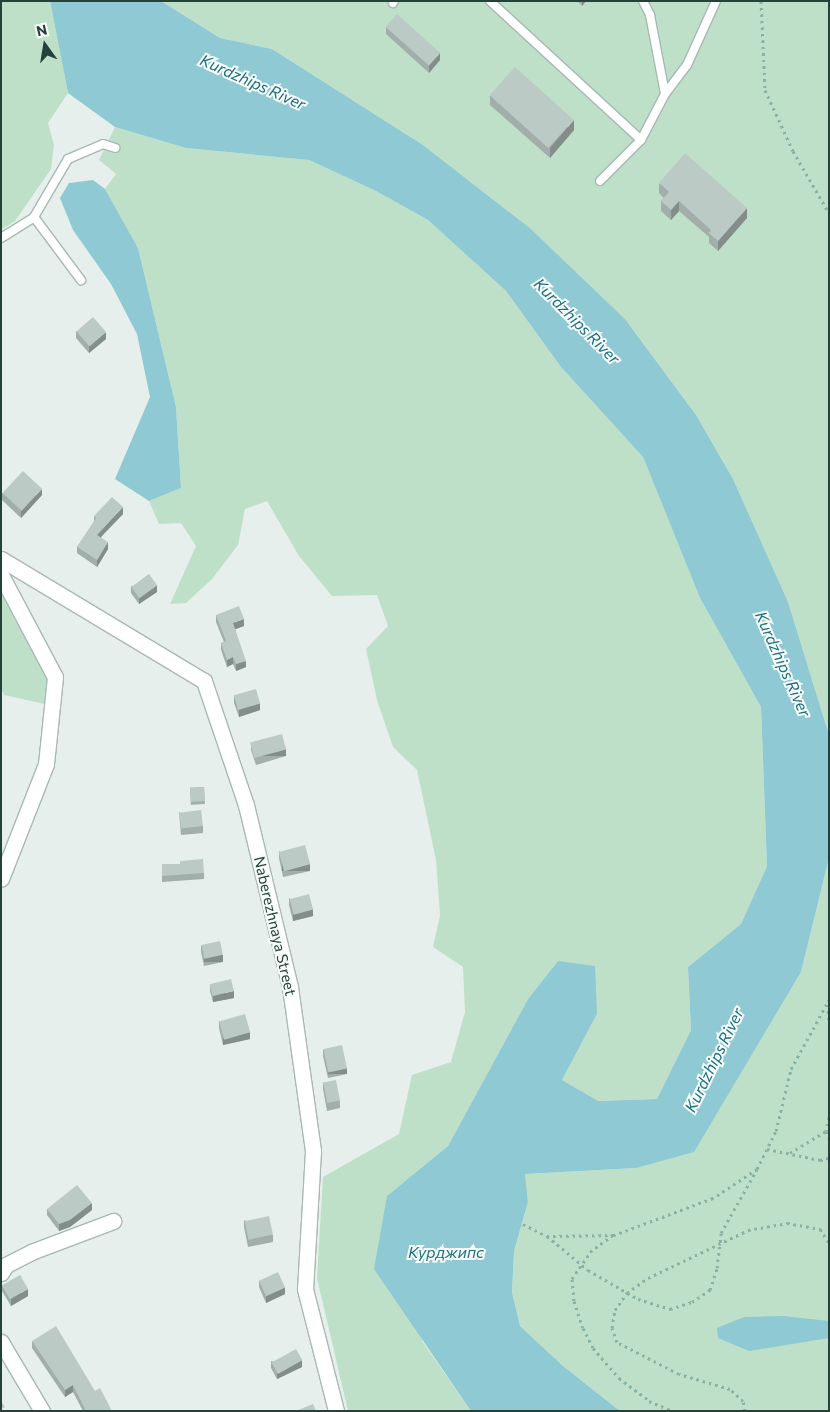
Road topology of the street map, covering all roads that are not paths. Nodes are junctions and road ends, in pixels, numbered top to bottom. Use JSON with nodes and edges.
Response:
{"nodes":[{"id":1,"x":643,"y":1,"type":"edge"},
{"id":2,"x":716,"y":1,"type":"edge"},
{"id":3,"x":495,"y":3,"type":"edge"},
{"id":4,"x":665,"y":94,"type":"junction"},
{"id":5,"x":641,"y":140,"type":"junction"},
{"id":6,"x":115,"y":148,"type":"dead end"},
{"id":7,"x":600,"y":181,"type":"dead end"},
{"id":8,"x":34,"y":217,"type":"junction"},
{"id":9,"x":1,"y":238,"type":"edge"},
{"id":10,"x":81,"y":280,"type":"dead end"},
{"id":11,"x":1,"y":559,"type":"edge"},
{"id":12,"x":1,"y":574,"type":"edge"},
{"id":13,"x":1,"y":879,"type":"edge"},
{"id":14,"x":113,"y":1221,"type":"dead end"},
{"id":15,"x":1,"y":1272,"type":"edge"},
{"id":16,"x":1,"y":1342,"type":"edge"},
{"id":17,"x":42,"y":1411,"type":"edge"},
{"id":18,"x":336,"y":1411,"type":"edge"}],
"edges":[{"from":1,"to":4,"type":"lane"},
{"from":2,"to":4,"type":"lane"},
{"from":3,"to":5,"type":"lane"},
{"from":4,"to":5,"type":"lane"},
{"from":5,"to":7,"type":"lane"},
{"from":6,"to":8,"type":"lane"},
{"from":8,"to":9,"type":"lane"},
{"from":8,"to":10,"type":"lane"},
{"from":11,"to":18,"type":"street","name":"Naberezhnaya Street"},
{"from":12,"to":13,"type":"street"},
{"from":14,"to":15,"type":"street"},
{"from":16,"to":17,"type":"street"}]}
